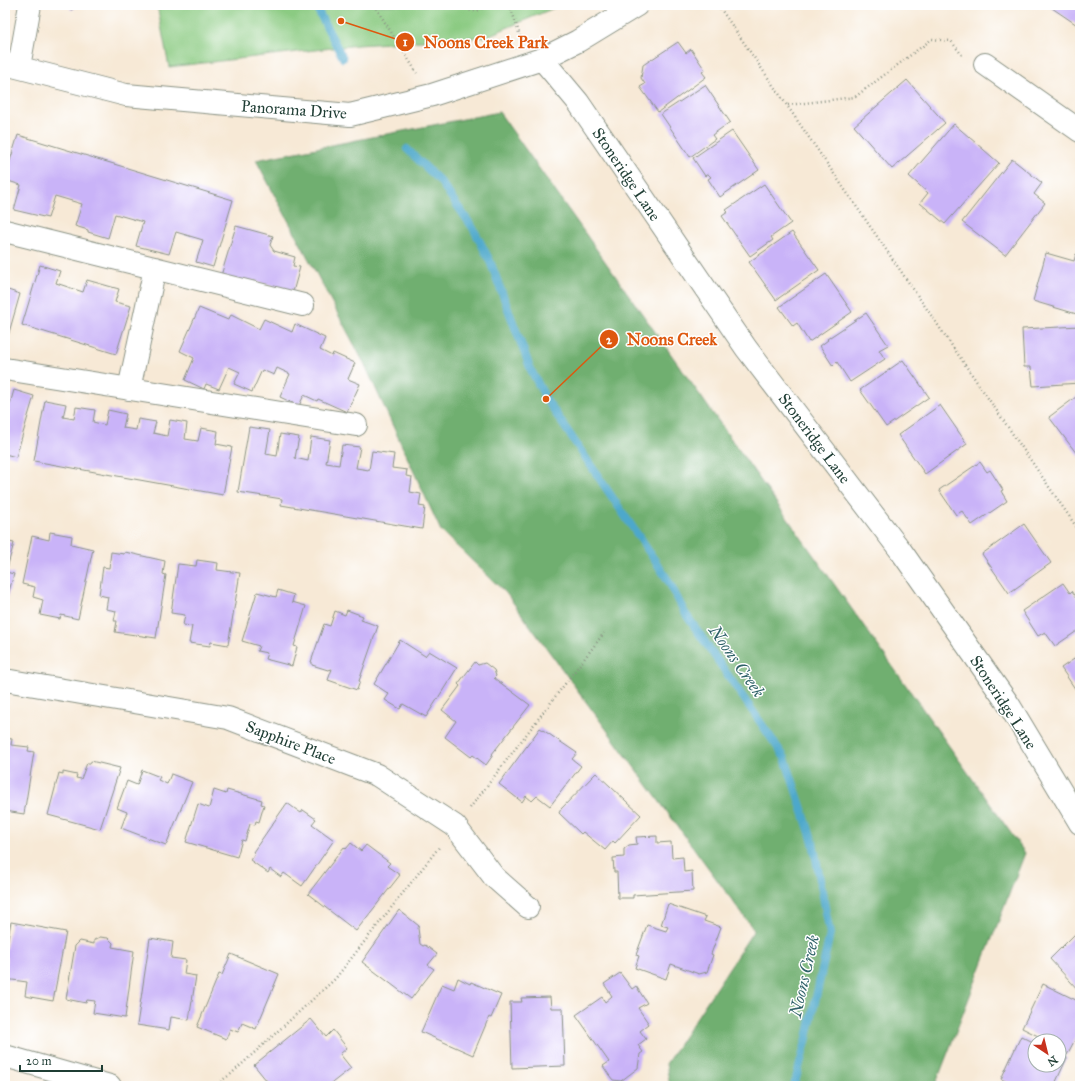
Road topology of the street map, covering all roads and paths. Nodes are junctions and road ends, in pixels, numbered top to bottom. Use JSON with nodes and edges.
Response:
{"nodes":[{"id":1,"x":30,"y":5,"type":"edge"},
{"id":2,"x":374,"y":5,"type":"edge"},
{"id":3,"x":464,"y":5,"type":"edge"},
{"id":4,"x":487,"y":5,"type":"edge"},
{"id":5,"x":510,"y":5,"type":"edge"},
{"id":6,"x":637,"y":5,"type":"edge"},
{"id":7,"x":718,"y":5,"type":"edge"},
{"id":8,"x":520,"y":36,"type":"dead end"},
{"id":9,"x":542,"y":59,"type":"junction"},
{"id":10,"x":986,"y":64,"type":"joint"},
{"id":11,"x":12,"y":66,"type":"edge"},
{"id":12,"x":432,"y":95,"type":"junction"},
{"id":13,"x":788,"y":105,"type":"junction"},
{"id":14,"x":1080,"y":131,"type":"edge"},
{"id":15,"x":5,"y":231,"type":"edge"},
{"id":16,"x":155,"y":268,"type":"junction"},
{"id":17,"x":303,"y":305,"type":"dead end"},
{"id":18,"x":5,"y":369,"type":"edge"},
{"id":19,"x":129,"y":389,"type":"junction"},
{"id":20,"x":356,"y":425,"type":"dead end"},
{"id":21,"x":1080,"y":532,"type":"edge"},
{"id":22,"x":604,"y":633,"type":"dead end"},
{"id":23,"x":5,"y":680,"type":"edge"},
{"id":24,"x":1080,"y":823,"type":"edge"},
{"id":25,"x":455,"y":826,"type":"junction"},
{"id":26,"x":528,"y":907,"type":"dead end"},
{"id":27,"x":5,"y":1056,"type":"edge"},
{"id":28,"x":110,"y":1086,"type":"edge"},
{"id":29,"x":214,"y":1086,"type":"edge"}],
"edges":[{"from":1,"to":11,"type":"street"},
{"from":2,"to":12,"type":"path"},
{"from":3,"to":4,"type":"path"},
{"from":5,"to":8,"type":"path"},
{"from":6,"to":9,"type":"street","name":"Panorama Drive"},
{"from":7,"to":13,"type":"path"},
{"from":9,"to":12,"type":"street","name":"Panorama Drive"},
{"from":9,"to":24,"type":"street","name":"Stoneridge Lane"},
{"from":10,"to":13,"type":"path"},
{"from":10,"to":14,"type":"street"},
{"from":11,"to":12,"type":"street","name":"Panorama Drive"},
{"from":13,"to":21,"type":"path"},
{"from":15,"to":16,"type":"street"},
{"from":16,"to":17,"type":"street"},
{"from":16,"to":19,"type":"street"},
{"from":18,"to":19,"type":"street"},
{"from":19,"to":20,"type":"street"},
{"from":22,"to":25,"type":"path"},
{"from":23,"to":25,"type":"street","name":"Sapphire Place"},
{"from":25,"to":26,"type":"street","name":"Sapphire Place"},
{"from":25,"to":29,"type":"path"},
{"from":27,"to":28,"type":"street"}]}
